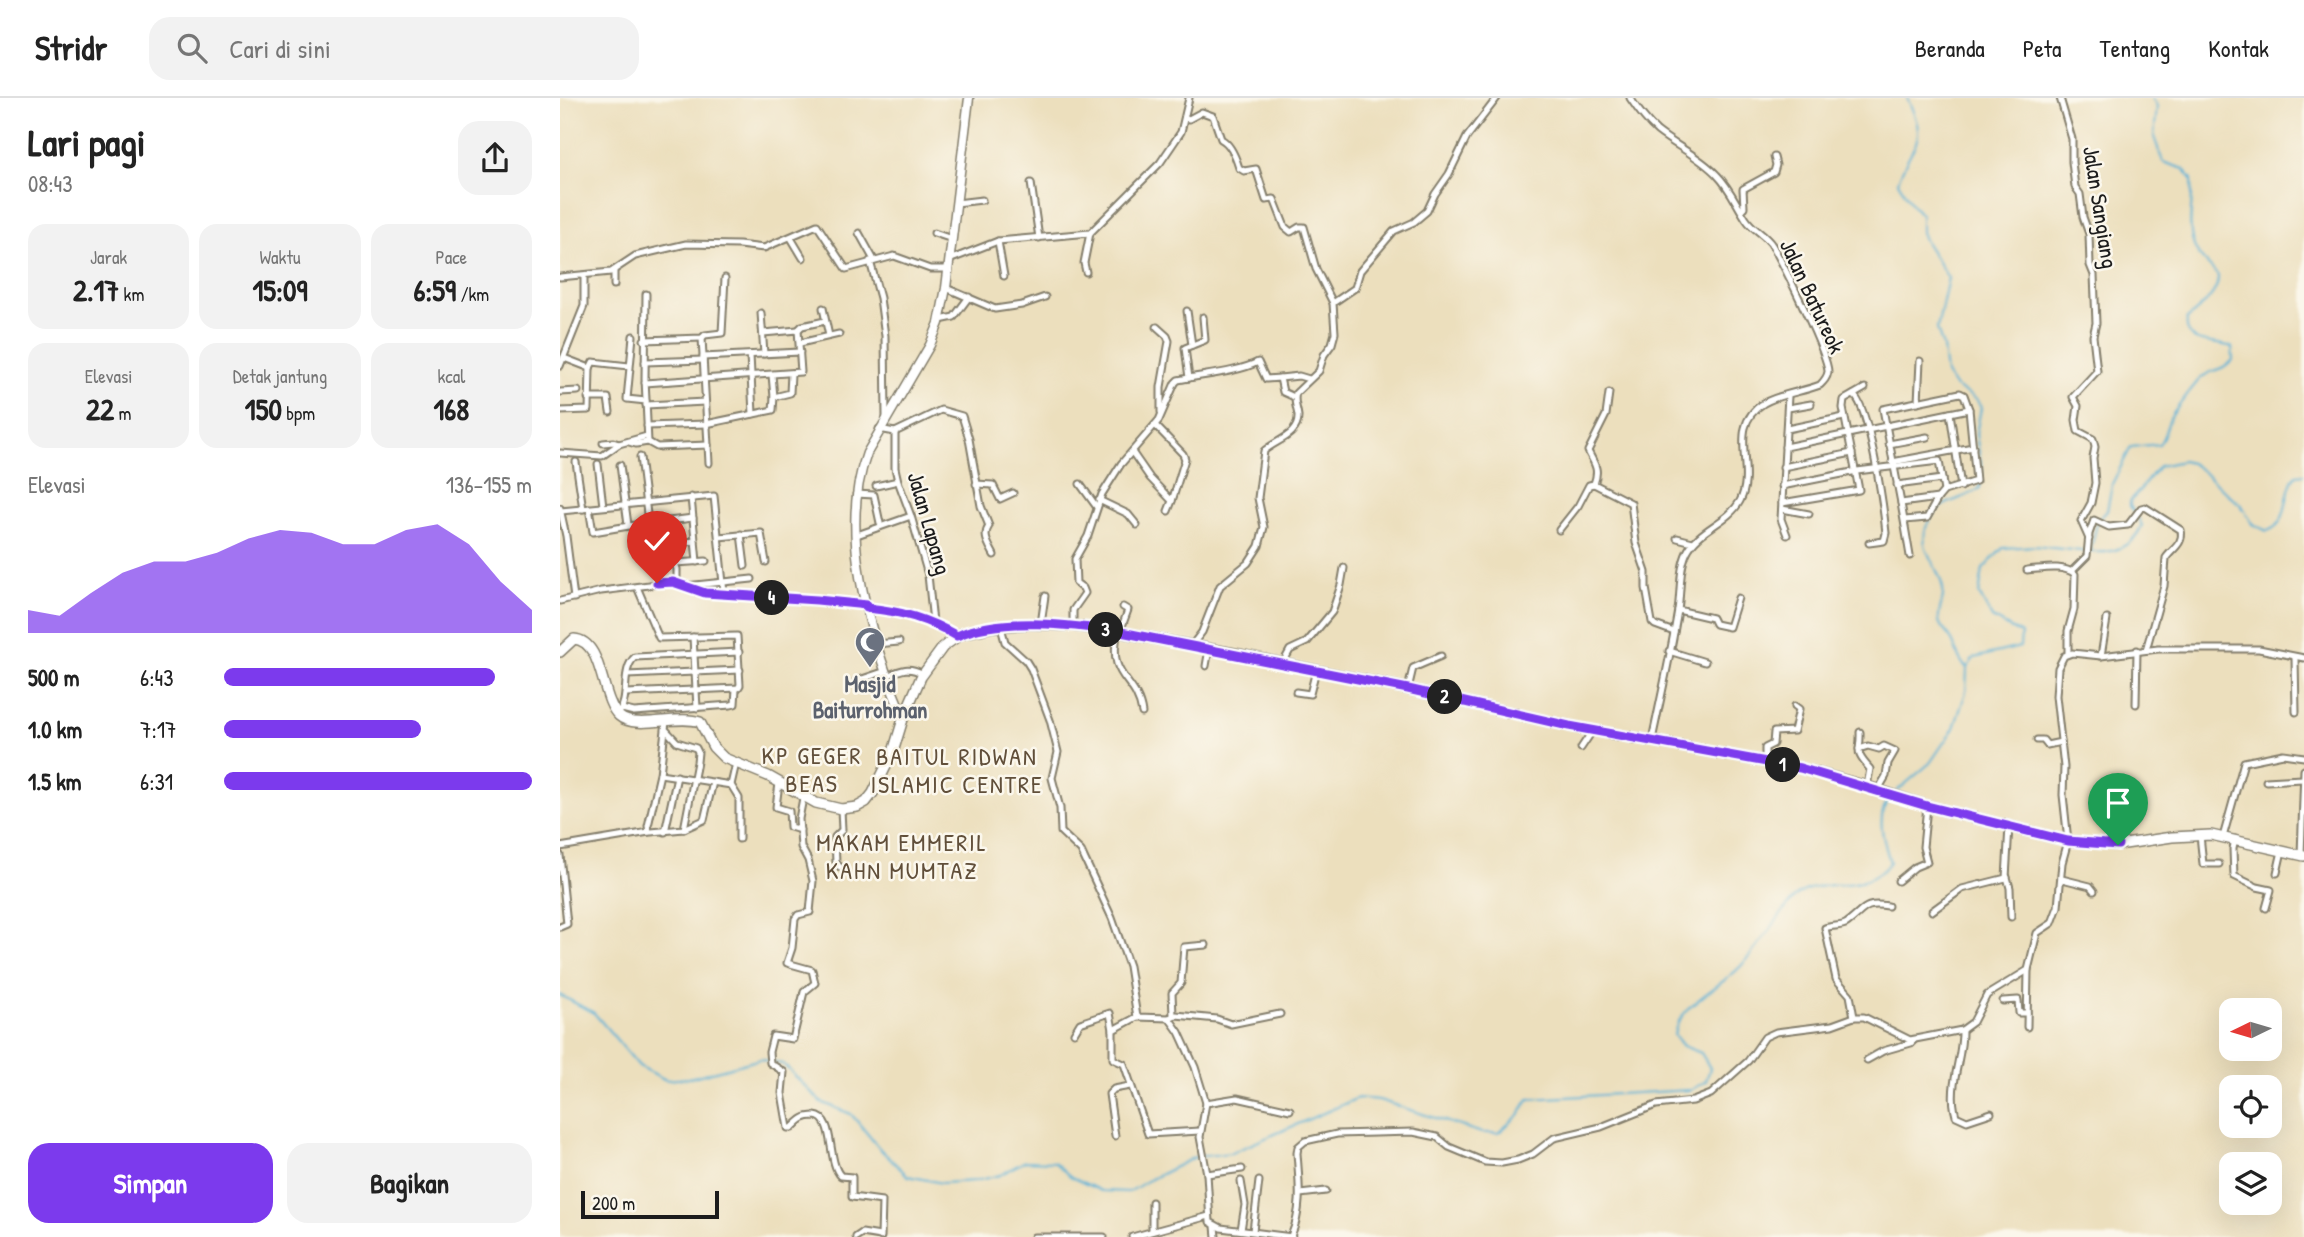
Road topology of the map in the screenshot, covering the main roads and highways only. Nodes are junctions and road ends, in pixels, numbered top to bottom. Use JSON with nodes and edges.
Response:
{"nodes":[{"id":1,"x":560,"y":652,"type":"edge"},
{"id":2,"x":2302,"y":855,"type":"edge"}],
"edges":[{"from":1,"to":2,"type":"main road"}]}
